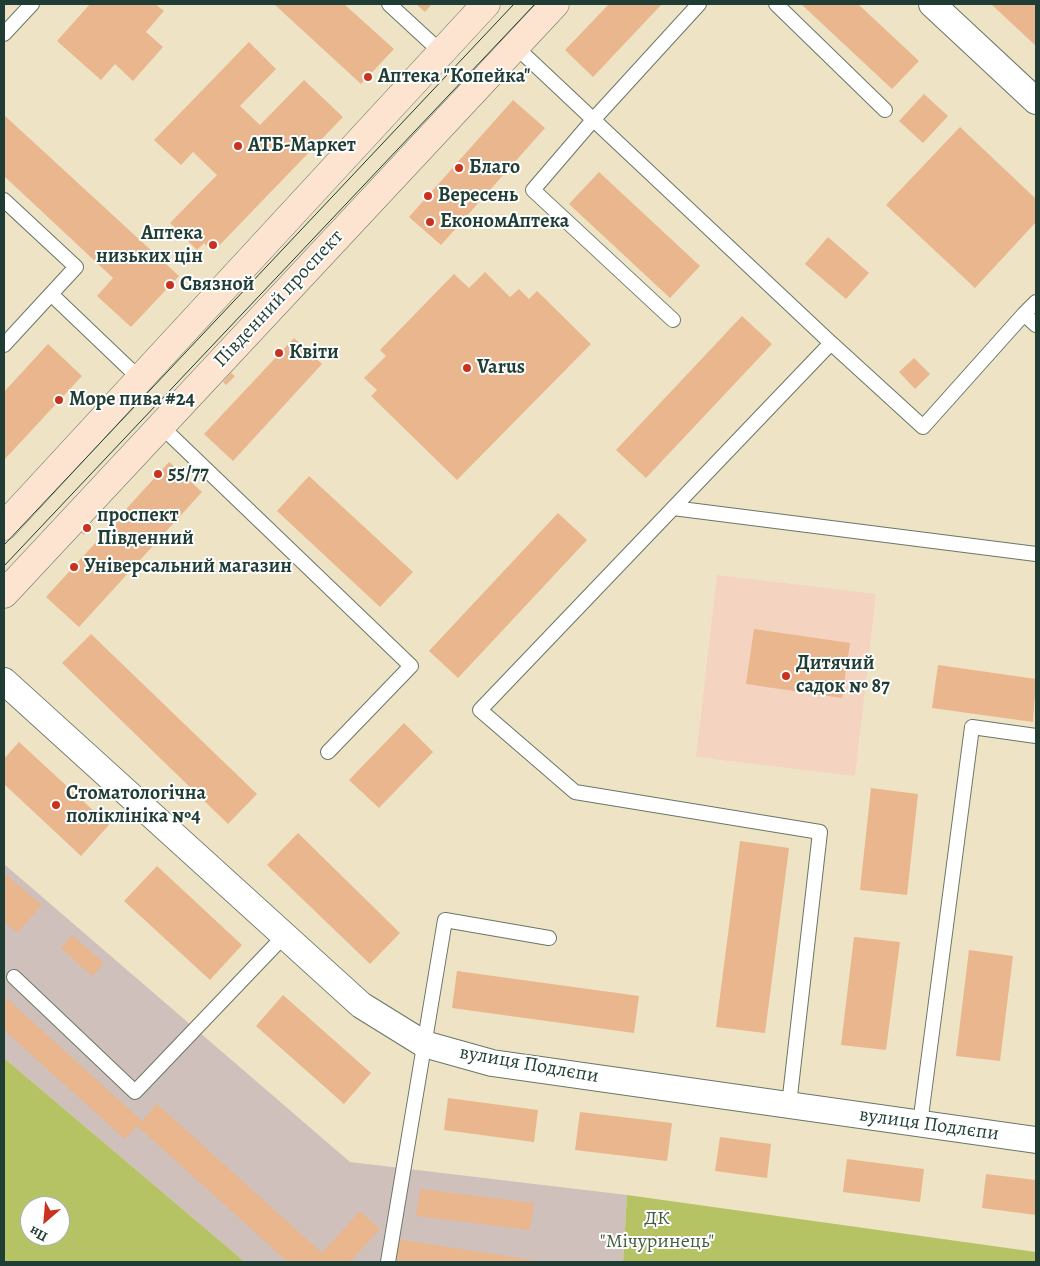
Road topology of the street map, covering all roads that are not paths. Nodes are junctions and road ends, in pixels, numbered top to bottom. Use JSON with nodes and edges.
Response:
{"nodes":[{"id":1,"x":32,"y":4,"type":"edge"},
{"id":2,"x":389,"y":4,"type":"edge"},
{"id":3,"x":486,"y":4,"type":"edge"},
{"id":4,"x":555,"y":4,"type":"edge"},
{"id":5,"x":700,"y":4,"type":"edge"},
{"id":6,"x":776,"y":4,"type":"edge"},
{"id":7,"x":932,"y":4,"type":"edge"},
{"id":8,"x":4,"y":34,"type":"edge"},
{"id":9,"x":515,"y":46,"type":"junction"},
{"id":10,"x":441,"y":52,"type":"junction"},
{"id":11,"x":1036,"y":101,"type":"edge"},
{"id":12,"x":885,"y":110,"type":"dead end"},
{"id":13,"x":593,"y":120,"type":"junction"},
{"id":14,"x":4,"y":200,"type":"edge"},
{"id":15,"x":51,"y":294,"type":"junction"},
{"id":16,"x":1036,"y":302,"type":"edge"},
{"id":17,"x":1024,"y":314,"type":"junction"},
{"id":18,"x":672,"y":320,"type":"dead end"},
{"id":19,"x":1036,"y":325,"type":"edge"},
{"id":20,"x":831,"y":343,"type":"junction"},
{"id":21,"x":4,"y":345,"type":"edge"},
{"id":22,"x":140,"y":379,"type":"junction"},
{"id":23,"x":161,"y":426,"type":"junction"},
{"id":24,"x":673,"y":508,"type":"junction"},
{"id":25,"x":4,"y":526,"type":"edge"},
{"id":26,"x":1036,"y":554,"type":"edge"},
{"id":27,"x":4,"y":594,"type":"edge"},
{"id":28,"x":4,"y":681,"type":"edge"},
{"id":29,"x":1036,"y":736,"type":"edge"},
{"id":30,"x":328,"y":752,"type":"dead end"},
{"id":31,"x":284,"y":936,"type":"junction"},
{"id":32,"x":549,"y":938,"type":"dead end"},
{"id":33,"x":14,"y":977,"type":"dead end"},
{"id":34,"x":424,"y":1044,"type":"junction"},
{"id":35,"x":789,"y":1105,"type":"junction"},
{"id":36,"x":920,"y":1124,"type":"junction"},
{"id":37,"x":1036,"y":1140,"type":"edge"},
{"id":38,"x":388,"y":1262,"type":"edge"}],
"edges":[{"from":1,"to":8,"type":"lane"},
{"from":2,"to":10,"type":"lane"},
{"from":3,"to":10,"type":"main road"},
{"from":4,"to":9,"type":"main road","name":"Південний проспект"},
{"from":5,"to":13,"type":"lane"},
{"from":6,"to":12,"type":"lane"},
{"from":7,"to":11,"type":"street"},
{"from":9,"to":13,"type":"lane"},
{"from":9,"to":23,"type":"main road","name":"Південний проспект"},
{"from":10,"to":22,"type":"main road"},
{"from":13,"to":18,"type":"lane"},
{"from":13,"to":20,"type":"lane"},
{"from":14,"to":15,"type":"lane"},
{"from":15,"to":21,"type":"lane"},
{"from":15,"to":22,"type":"lane"},
{"from":16,"to":17,"type":"lane"},
{"from":17,"to":19,"type":"lane"},
{"from":17,"to":20,"type":"lane"},
{"from":20,"to":24,"type":"lane"},
{"from":22,"to":25,"type":"main road"},
{"from":23,"to":27,"type":"main road","name":"Південний проспект"},
{"from":23,"to":30,"type":"lane"},
{"from":24,"to":26,"type":"lane"},
{"from":24,"to":35,"type":"lane"},
{"from":28,"to":31,"type":"street","name":"вулиця Подлєпи"},
{"from":29,"to":36,"type":"lane"},
{"from":31,"to":33,"type":"lane"},
{"from":31,"to":34,"type":"street","name":"вулиця Подлєпи"},
{"from":32,"to":34,"type":"lane"},
{"from":34,"to":35,"type":"street","name":"вулиця Подлєпи"},
{"from":34,"to":38,"type":"lane"},
{"from":35,"to":36,"type":"street","name":"вулиця Подлєпи"},
{"from":36,"to":37,"type":"street","name":"вулиця Подлєпи"}]}
